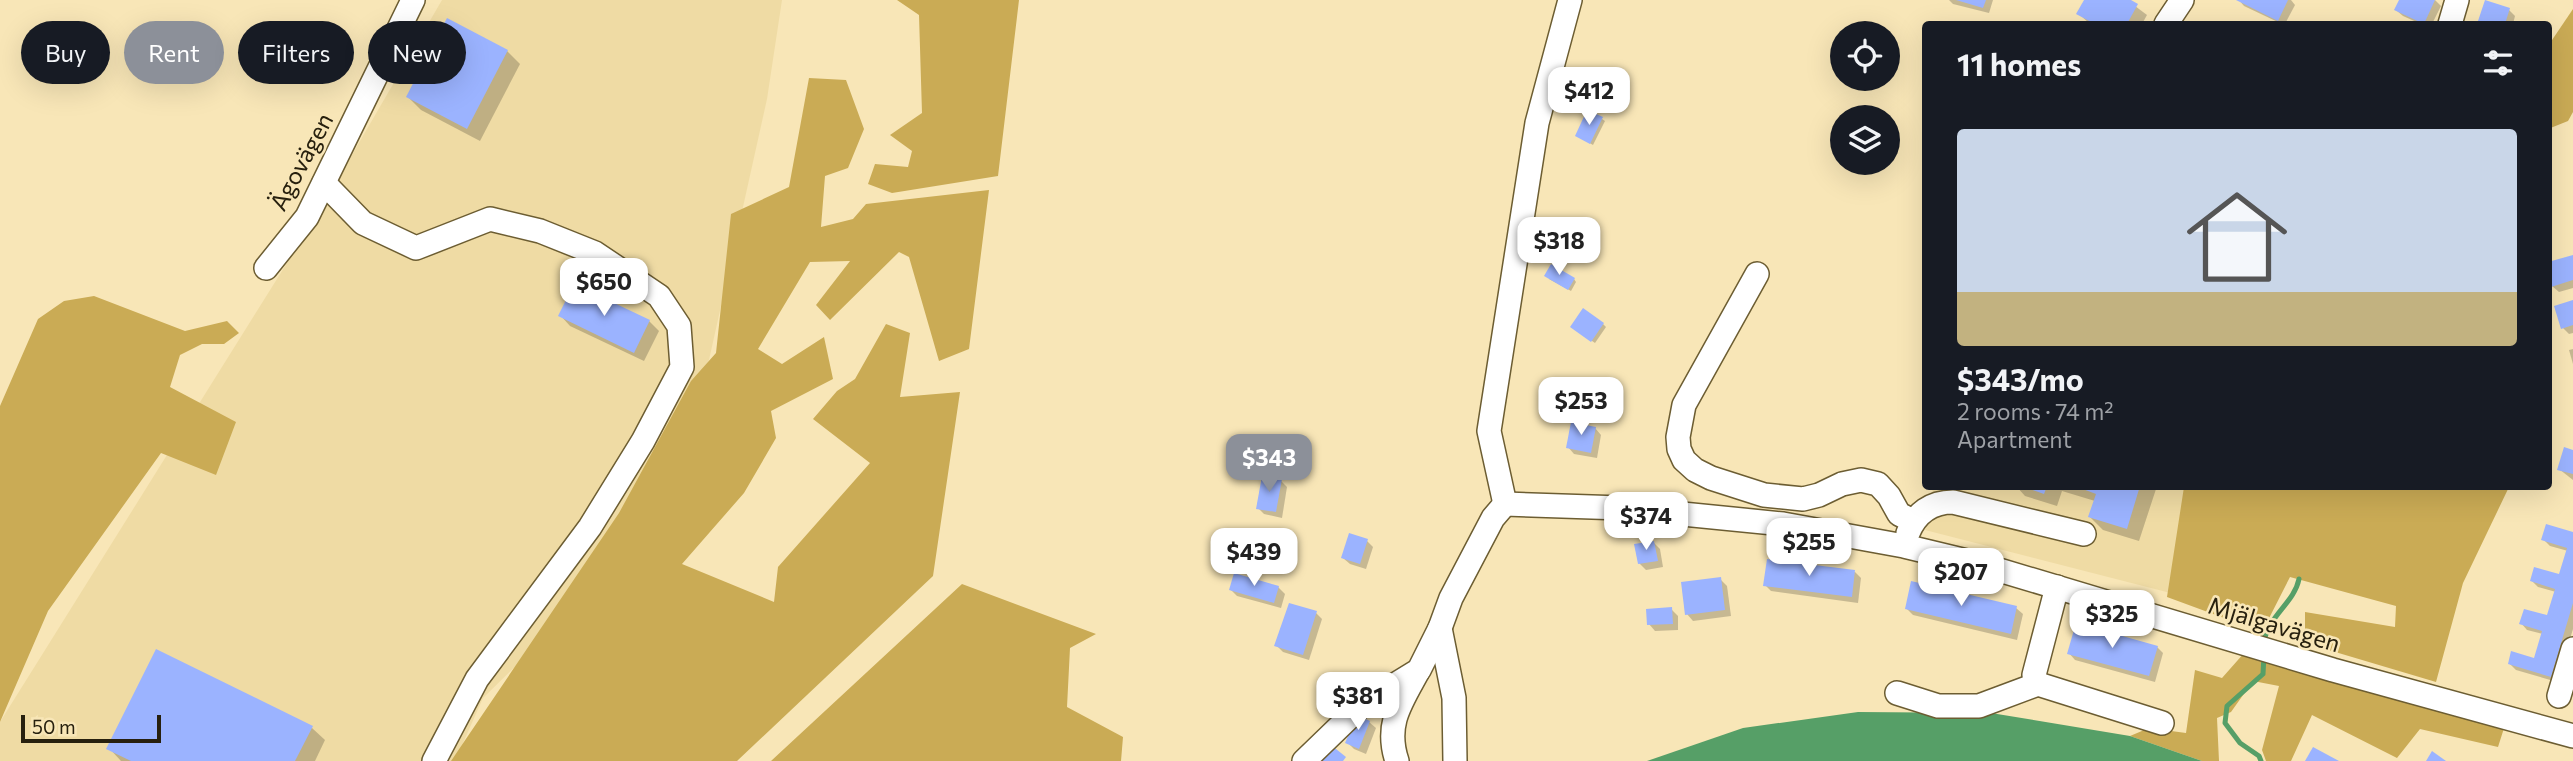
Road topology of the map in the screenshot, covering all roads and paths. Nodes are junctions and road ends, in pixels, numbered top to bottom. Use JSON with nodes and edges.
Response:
{"nodes":[{"id":1,"x":413,"y":0,"type":"edge"},
{"id":2,"x":1570,"y":0,"type":"edge"},
{"id":3,"x":2182,"y":0,"type":"edge"},
{"id":4,"x":2457,"y":0,"type":"edge"},
{"id":5,"x":2168,"y":21,"type":"edge"},
{"id":6,"x":2451,"y":21,"type":"edge"},
{"id":7,"x":324,"y":183,"type":"junction"},
{"id":8,"x":266,"y":268,"type":"dead end"},
{"id":9,"x":1757,"y":274,"type":"dead end"},
{"id":10,"x":1505,"y":504,"type":"junction"},
{"id":11,"x":1913,"y":521,"type":"junction"},
{"id":12,"x":2084,"y":534,"type":"dead end"},
{"id":13,"x":1904,"y":546,"type":"junction"},
{"id":14,"x":2057,"y":587,"type":"junction"},
{"id":15,"x":1440,"y":628,"type":"junction"},
{"id":16,"x":2573,"y":649,"type":"edge"},
{"id":17,"x":1419,"y":670,"type":"junction"},
{"id":18,"x":2038,"y":684,"type":"junction"},
{"id":19,"x":1897,"y":693,"type":"dead end"},
{"id":20,"x":2559,"y":696,"type":"dead end"},
{"id":21,"x":2162,"y":723,"type":"dead end"},
{"id":22,"x":2573,"y":736,"type":"edge"},
{"id":23,"x":434,"y":761,"type":"edge"},
{"id":24,"x":1304,"y":761,"type":"edge"},
{"id":25,"x":1397,"y":761,"type":"edge"},
{"id":26,"x":1455,"y":761,"type":"edge"}],
"edges":[{"from":1,"to":7,"type":"street","name":"Ägovägen"},
{"from":2,"to":10,"type":"street"},
{"from":3,"to":5,"type":"street"},
{"from":4,"to":6,"type":"street"},
{"from":7,"to":8,"type":"street","name":"Ägovägen"},
{"from":7,"to":23,"type":"street"},
{"from":9,"to":11,"type":"street"},
{"from":10,"to":13,"type":"street","name":"Mjälgavägen"},
{"from":10,"to":15,"type":"street"},
{"from":11,"to":12,"type":"street"},
{"from":11,"to":13,"type":"street"},
{"from":13,"to":14,"type":"street","name":"Mjälgavägen"},
{"from":14,"to":18,"type":"street"},
{"from":14,"to":22,"type":"street","name":"Mjälgavägen"},
{"from":15,"to":17,"type":"street"},
{"from":15,"to":26,"type":"street"},
{"from":16,"to":20,"type":"street"},
{"from":17,"to":24,"type":"street"},
{"from":17,"to":25,"type":"street"},
{"from":18,"to":19,"type":"street"},
{"from":18,"to":21,"type":"street"}]}
